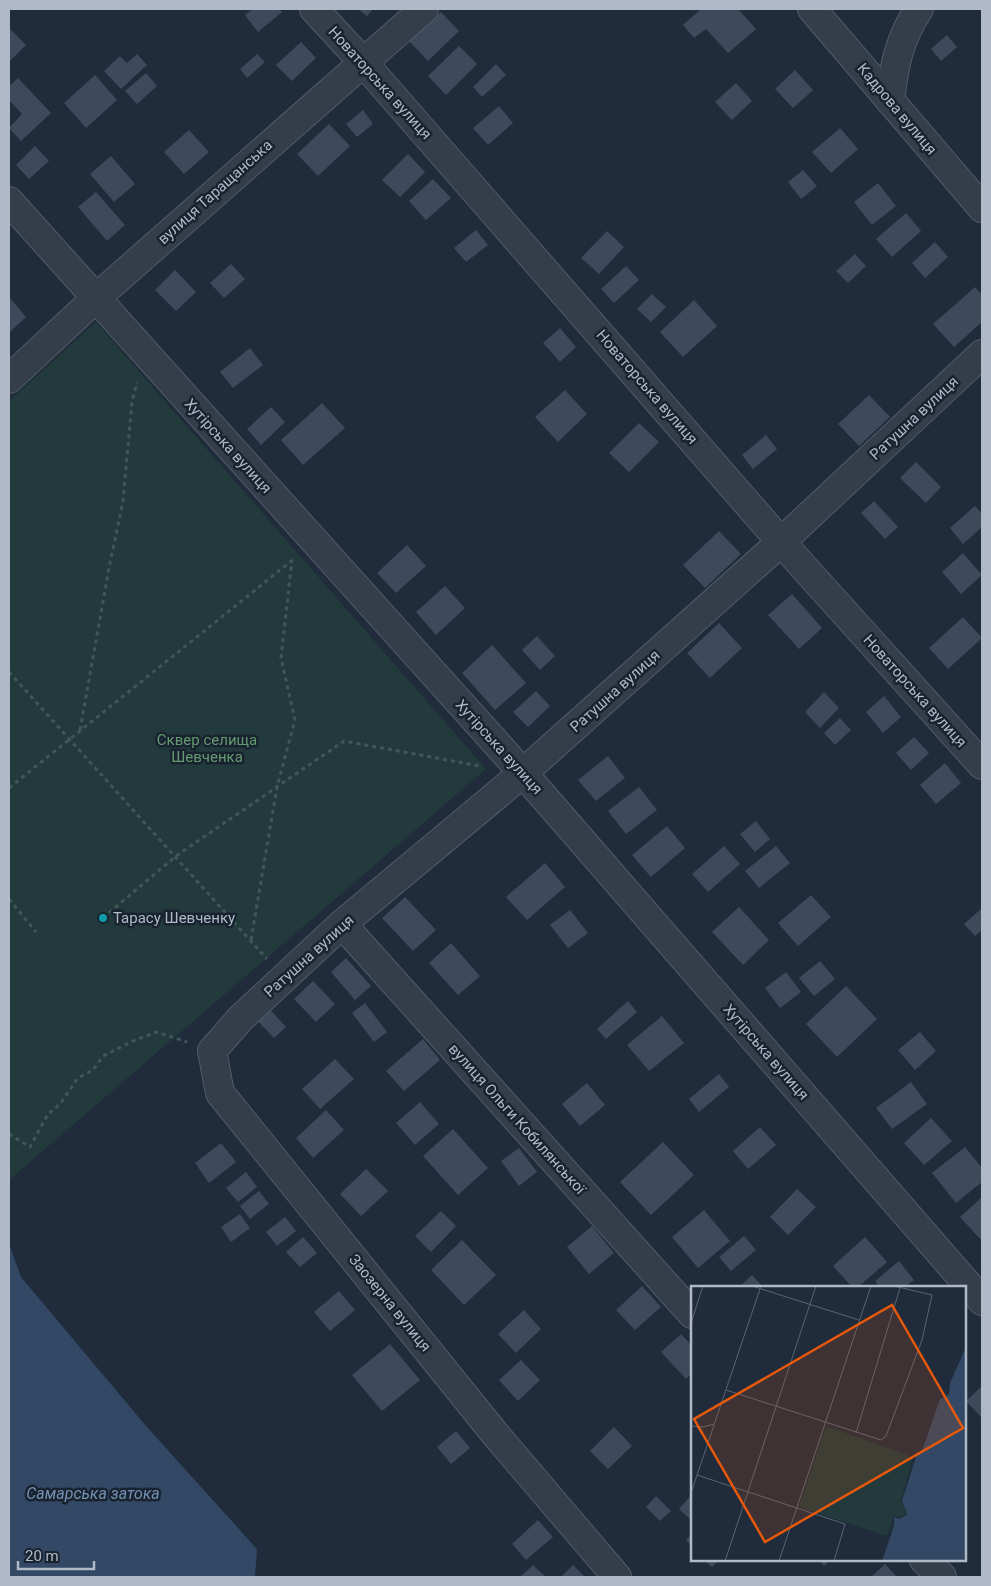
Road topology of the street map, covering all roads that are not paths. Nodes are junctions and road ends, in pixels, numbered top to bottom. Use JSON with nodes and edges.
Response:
{"nodes":[{"id":1,"x":314,"y":9,"type":"edge"},
{"id":2,"x":424,"y":9,"type":"edge"},
{"id":3,"x":812,"y":9,"type":"edge"},
{"id":4,"x":919,"y":9,"type":"edge"},
{"id":5,"x":362,"y":61,"type":"junction"},
{"id":6,"x":890,"y":102,"type":"junction"},
{"id":7,"x":9,"y":201,"type":"edge"},
{"id":8,"x":982,"y":208,"type":"edge"},
{"id":9,"x":96,"y":298,"type":"junction"},
{"id":10,"x":982,"y":354,"type":"edge"},
{"id":11,"x":9,"y":378,"type":"edge"},
{"id":12,"x":781,"y":542,"type":"junction"},
{"id":13,"x":982,"y":765,"type":"edge"},
{"id":14,"x":523,"y":773,"type":"junction"},
{"id":15,"x":342,"y":924,"type":"junction"},
{"id":16,"x":212,"y":1051,"type":"joint"},
{"id":17,"x":982,"y":1300,"type":"edge"},
{"id":18,"x":691,"y":1313,"type":"edge"},
{"id":19,"x":925,"y":1561,"type":"edge"},
{"id":20,"x":617,"y":1577,"type":"edge"},
{"id":21,"x":942,"y":1577,"type":"edge"}],
"edges":[{"from":1,"to":5,"type":"street","name":"Новаторська вулиця"},
{"from":2,"to":5,"type":"street","name":"вулиця Таращанська"},
{"from":3,"to":6,"type":"street","name":"Кадрова вулиця"},
{"from":4,"to":6,"type":"street"},
{"from":5,"to":9,"type":"street","name":"вулиця Таращанська"},
{"from":5,"to":12,"type":"street","name":"Новаторська вулиця"},
{"from":6,"to":8,"type":"street","name":"Кадрова вулиця"},
{"from":7,"to":9,"type":"street","name":"Хутірська вулиця"},
{"from":9,"to":11,"type":"street","name":"вулиця Таращанська"},
{"from":9,"to":14,"type":"street","name":"Хутірська вулиця"},
{"from":10,"to":12,"type":"street","name":"Ратушна вулиця"},
{"from":12,"to":13,"type":"street","name":"Новаторська вулиця"},
{"from":12,"to":14,"type":"street","name":"Ратушна вулиця"},
{"from":14,"to":15,"type":"street","name":"Ратушна вулиця"},
{"from":14,"to":17,"type":"street","name":"Хутірська вулиця"},
{"from":15,"to":16,"type":"street","name":"Ратушна вулиця"},
{"from":15,"to":18,"type":"street","name":"вулиця Ольги Кобилянської"},
{"from":16,"to":20,"type":"street","name":"Заозерна вулиця"},
{"from":19,"to":21,"type":"street"}]}
